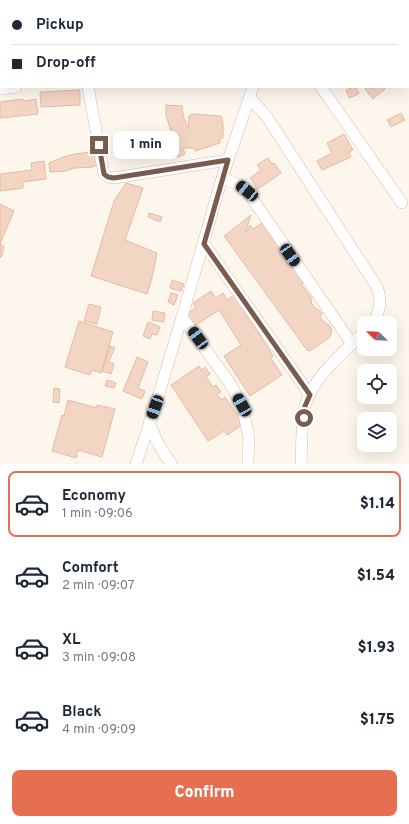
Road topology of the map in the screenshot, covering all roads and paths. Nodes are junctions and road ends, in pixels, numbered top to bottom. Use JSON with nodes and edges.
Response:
{"nodes":[{"id":1,"x":88,"y":88,"type":"edge"},
{"id":2,"x":322,"y":88,"type":"edge"},
{"id":3,"x":251,"y":92,"type":"edge"},
{"id":4,"x":228,"y":160,"type":"junction"},
{"id":5,"x":222,"y":178,"type":"junction"},
{"id":6,"x":402,"y":202,"type":"dead end"},
{"id":7,"x":204,"y":244,"type":"junction"},
{"id":8,"x":377,"y":316,"type":"edge"},
{"id":9,"x":182,"y":317,"type":"junction"},
{"id":10,"x":357,"y":339,"type":"edge"},
{"id":11,"x":352,"y":344,"type":"junction"},
{"id":12,"x":310,"y":395,"type":"junction"},
{"id":13,"x":149,"y":423,"type":"junction"},
{"id":14,"x":136,"y":464,"type":"edge"},
{"id":15,"x":172,"y":464,"type":"edge"},
{"id":16,"x":248,"y":464,"type":"edge"},
{"id":17,"x":301,"y":464,"type":"edge"}],
"edges":[{"from":1,"to":4,"type":"street"},
{"from":2,"to":6,"type":"street"},
{"from":3,"to":4,"type":"street"},
{"from":3,"to":8,"type":"street"},
{"from":4,"to":5,"type":"street"},
{"from":5,"to":7,"type":"street"},
{"from":5,"to":11,"type":"street"},
{"from":7,"to":9,"type":"street"},
{"from":7,"to":12,"type":"street"},
{"from":9,"to":13,"type":"street"},
{"from":9,"to":16,"type":"street"},
{"from":10,"to":11,"type":"street"},
{"from":11,"to":12,"type":"street"},
{"from":12,"to":17,"type":"street"},
{"from":13,"to":14,"type":"street"},
{"from":13,"to":15,"type":"street"}]}
